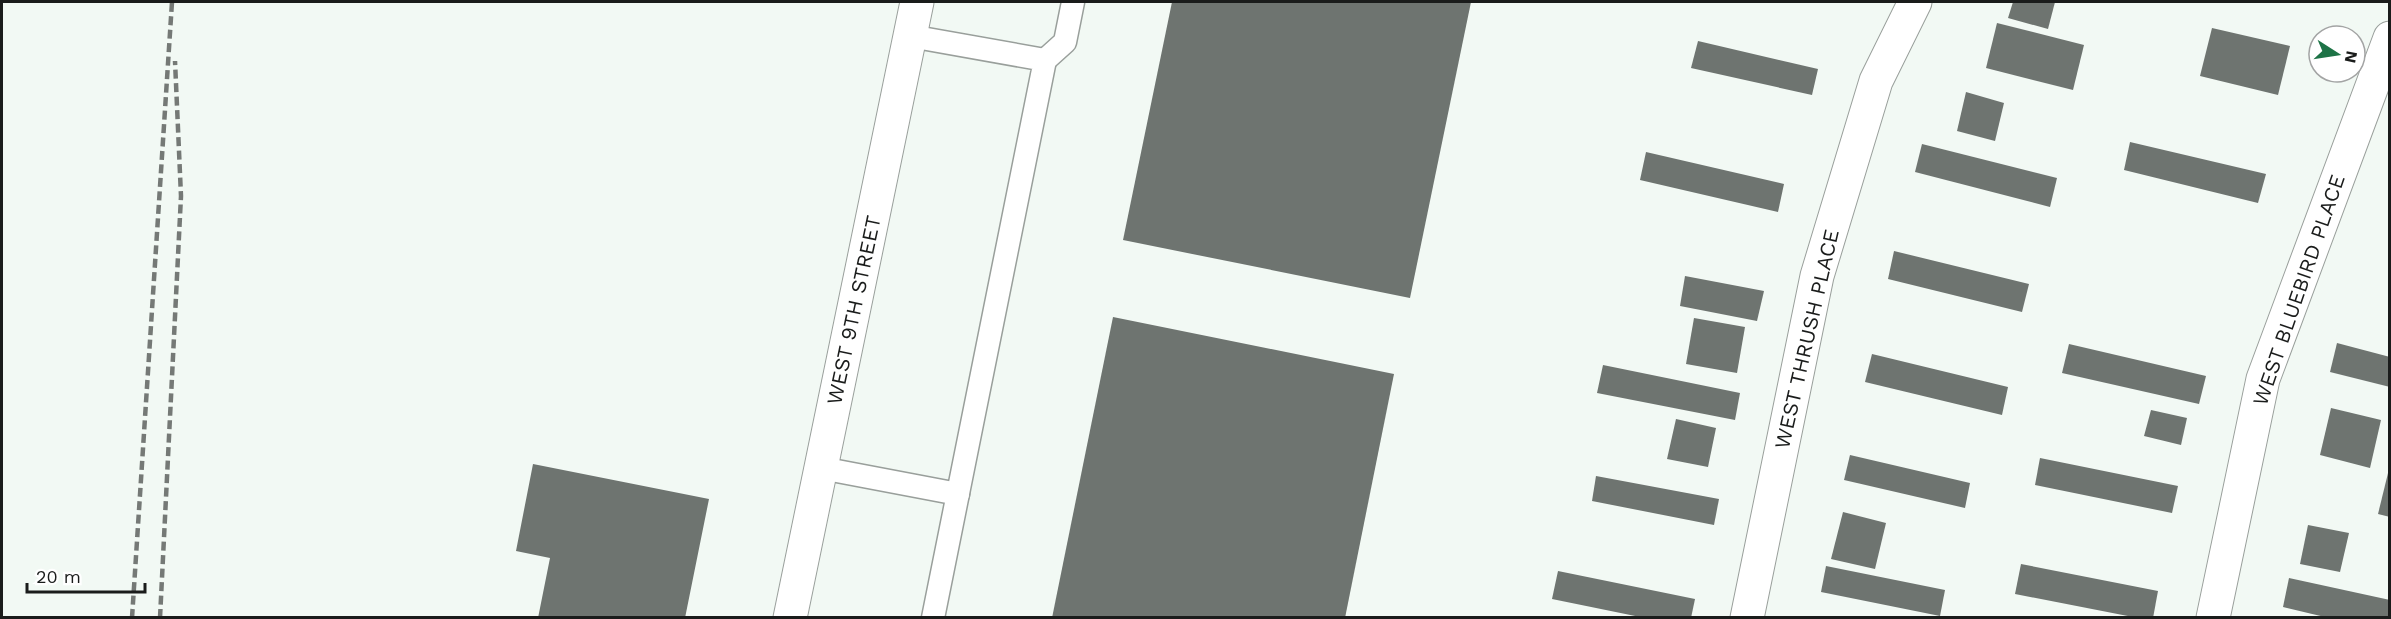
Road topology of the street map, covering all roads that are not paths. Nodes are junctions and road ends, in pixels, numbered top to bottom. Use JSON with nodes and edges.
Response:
{"nodes":[{"id":1,"x":917,"y":2,"type":"edge"},
{"id":2,"x":1073,"y":2,"type":"edge"},
{"id":3,"x":1916,"y":2,"type":"edge"},
{"id":4,"x":910,"y":36,"type":"junction"},
{"id":5,"x":2390,"y":38,"type":"edge"},
{"id":6,"x":1045,"y":60,"type":"junction"},
{"id":7,"x":821,"y":468,"type":"junction"},
{"id":8,"x":958,"y":494,"type":"junction"},
{"id":9,"x":790,"y":618,"type":"edge"},
{"id":10,"x":933,"y":618,"type":"edge"},
{"id":11,"x":1747,"y":618,"type":"edge"},
{"id":12,"x":2213,"y":618,"type":"edge"}],
"edges":[{"from":1,"to":4,"type":"street","name":"WEST 9TH STREET"},
{"from":2,"to":6,"type":"lane"},
{"from":3,"to":11,"type":"street","name":"WEST THRUSH PLACE"},
{"from":4,"to":6,"type":"lane"},
{"from":4,"to":7,"type":"street","name":"WEST 9TH STREET"},
{"from":5,"to":12,"type":"street","name":"WEST BLUEBIRD PLACE"},
{"from":6,"to":8,"type":"lane"},
{"from":7,"to":8,"type":"lane"},
{"from":7,"to":9,"type":"street","name":"WEST 9TH STREET"},
{"from":8,"to":10,"type":"lane"}]}
